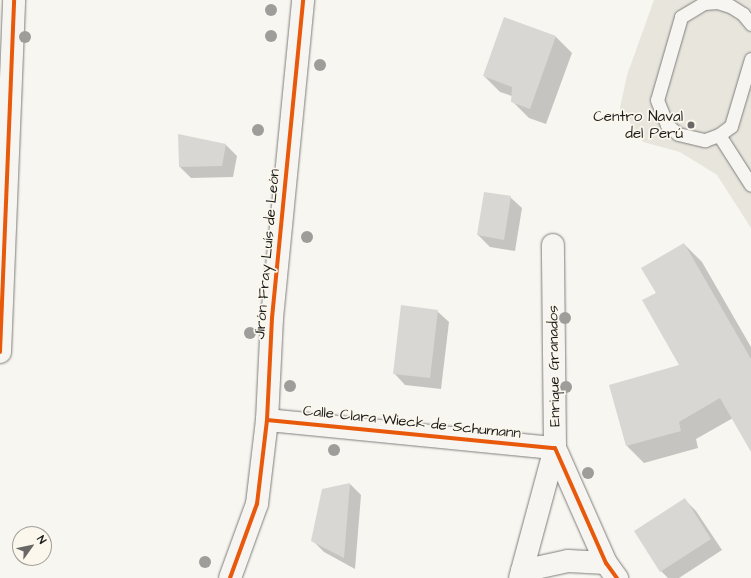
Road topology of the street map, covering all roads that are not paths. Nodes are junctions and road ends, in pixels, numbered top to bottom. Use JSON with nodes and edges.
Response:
{"nodes":[{"id":1,"x":14,"y":0,"type":"edge"},
{"id":2,"x":303,"y":0,"type":"edge"},
{"id":3,"x":751,"y":24,"type":"edge"},
{"id":4,"x":751,"y":59,"type":"edge"},
{"id":5,"x":719,"y":135,"type":"junction"},
{"id":6,"x":751,"y":185,"type":"edge"},
{"id":7,"x":2,"y":232,"type":"edge"},
{"id":8,"x":553,"y":245,"type":"dead end"},
{"id":9,"x":0,"y":352,"type":"edge"},
{"id":10,"x":267,"y":420,"type":"junction"},
{"id":11,"x":555,"y":448,"type":"junction"},
{"id":12,"x":611,"y":570,"type":"edge"},
{"id":13,"x":521,"y":575,"type":"edge"},
{"id":14,"x":230,"y":578,"type":"edge"}],
"edges":[{"from":1,"to":7,"type":"street"},
{"from":2,"to":10,"type":"street","name":"Jirón Fray Luís de León"},
{"from":3,"to":5,"type":"lane"},
{"from":4,"to":5,"type":"lane"},
{"from":5,"to":6,"type":"lane"},
{"from":7,"to":9,"type":"street"},
{"from":8,"to":11,"type":"street","name":"Enrique Granados"},
{"from":10,"to":11,"type":"street","name":"Calle Clara Wieck de Schumann"},
{"from":10,"to":14,"type":"street","name":"Jirón Fray Luís de León"},
{"from":11,"to":12,"type":"street"},
{"from":11,"to":13,"type":"street","name":"Enrique Granados"},
{"from":12,"to":13,"type":"street"}]}
